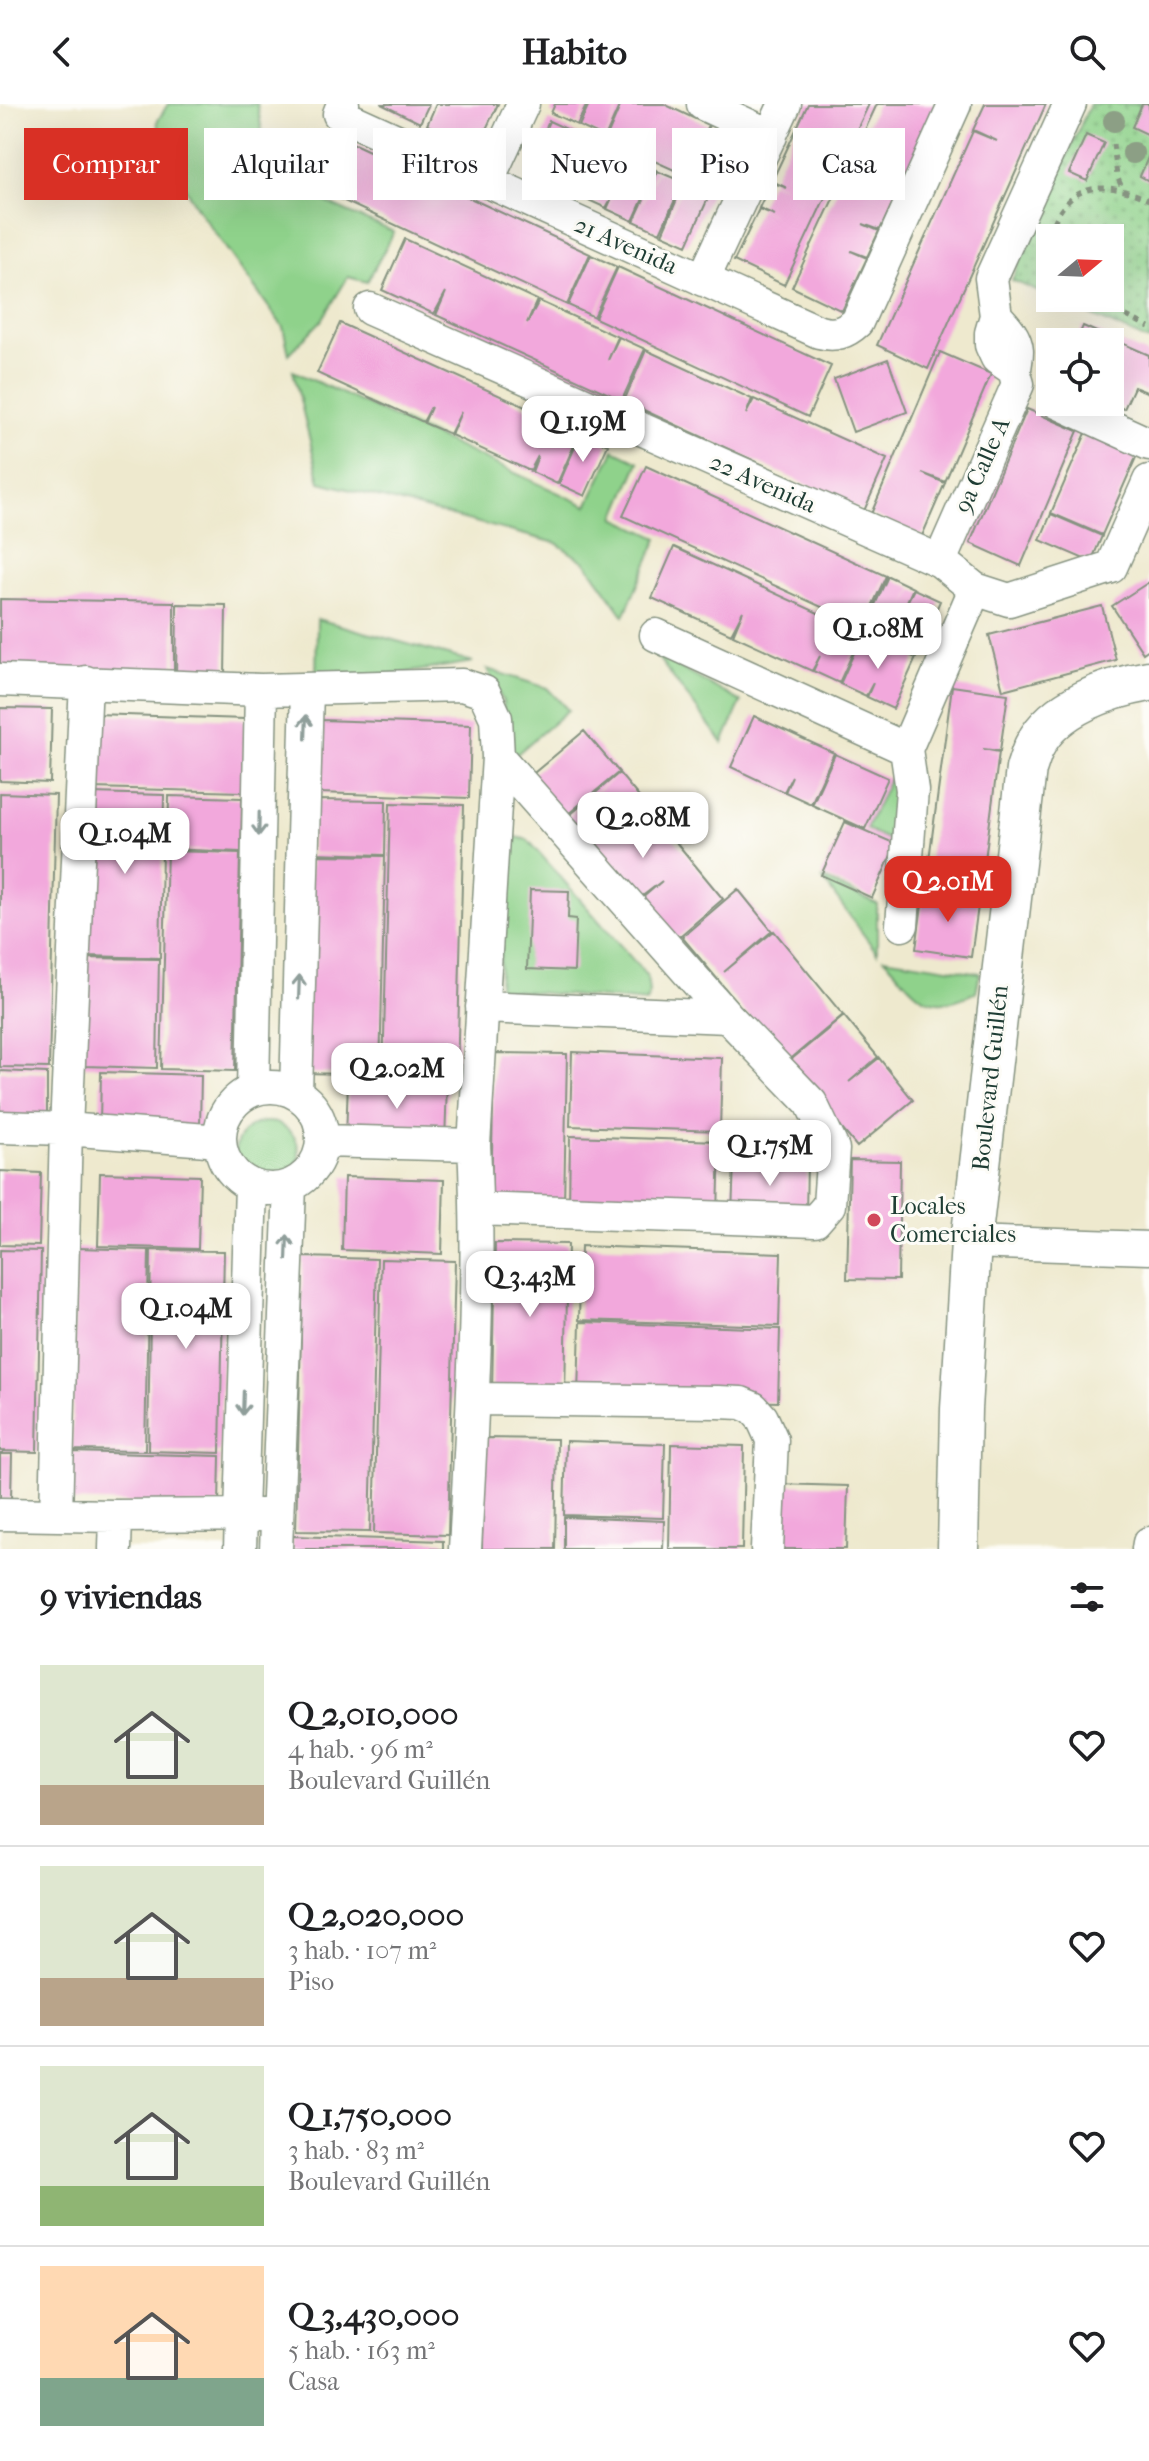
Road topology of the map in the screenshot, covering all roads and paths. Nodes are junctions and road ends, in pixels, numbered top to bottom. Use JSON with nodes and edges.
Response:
{"nodes":[{"id":1,"x":523,"y":104,"type":"edge"},
{"id":2,"x":703,"y":104,"type":"edge"},
{"id":3,"x":785,"y":104,"type":"edge"},
{"id":4,"x":955,"y":104,"type":"edge"},
{"id":5,"x":1070,"y":104,"type":"edge"},
{"id":6,"x":341,"y":109,"type":"edge"},
{"id":7,"x":379,"y":128,"type":"edge"},
{"id":8,"x":754,"y":128,"type":"edge"},
{"id":9,"x":774,"y":128,"type":"edge"},
{"id":10,"x":506,"y":141,"type":"edge"},
{"id":11,"x":1113,"y":144,"type":"dead end"},
{"id":12,"x":506,"y":191,"type":"edge"},
{"id":13,"x":1123,"y":191,"type":"junction"},
{"id":14,"x":741,"y":200,"type":"edge"},
{"id":15,"x":1149,"y":200,"type":"edge"},
{"id":16,"x":1053,"y":224,"type":"edge"},
{"id":17,"x":703,"y":280,"type":"junction"},
{"id":18,"x":370,"y":309,"type":"dead end"},
{"id":19,"x":1118,"y":312,"type":"edge"},
{"id":20,"x":1149,"y":327,"type":"edge"},
{"id":21,"x":1016,"y":377,"type":"junction"},
{"id":22,"x":1036,"y":390,"type":"edge"},
{"id":23,"x":1088,"y":416,"type":"edge"},
{"id":24,"x":1149,"y":444,"type":"edge"},
{"id":25,"x":1149,"y":481,"type":"edge"},
{"id":26,"x":940,"y":561,"type":"junction"},
{"id":27,"x":975,"y":589,"type":"junction"},
{"id":28,"x":656,"y":635,"type":"dead end"},
{"id":29,"x":0,"y":680,"type":"edge"},
{"id":30,"x":1149,"y":681,"type":"edge"},
{"id":31,"x":86,"y":682,"type":"junction"},
{"id":32,"x":261,"y":690,"type":"junction"},
{"id":33,"x":307,"y":690,"type":"junction"},
{"id":34,"x":906,"y":749,"type":"junction"},
{"id":35,"x":498,"y":757,"type":"junction"},
{"id":36,"x":902,"y":925,"type":"dead end"},
{"id":37,"x":482,"y":1007,"type":"junction"},
{"id":38,"x":728,"y":1017,"type":"junction"},
{"id":39,"x":253,"y":1090,"type":"junction"},
{"id":40,"x":296,"y":1093,"type":"junction"},
{"id":41,"x":0,"y":1127,"type":"edge"},
{"id":42,"x":66,"y":1129,"type":"junction"},
{"id":43,"x":220,"y":1141,"type":"junction"},
{"id":44,"x":322,"y":1141,"type":"junction"},
{"id":45,"x":474,"y":1145,"type":"junction"},
{"id":46,"x":251,"y":1185,"type":"junction"},
{"id":47,"x":290,"y":1186,"type":"junction"},
{"id":48,"x":477,"y":1209,"type":"junction"},
{"id":49,"x":971,"y":1242,"type":"junction"},
{"id":50,"x":1149,"y":1248,"type":"edge"},
{"id":51,"x":473,"y":1399,"type":"junction"},
{"id":52,"x":0,"y":1514,"type":"edge"},
{"id":53,"x":239,"y":1514,"type":"junction"},
{"id":54,"x":56,"y":1515,"type":"junction"},
{"id":55,"x":116,"y":1516,"type":"junction"},
{"id":56,"x":276,"y":1516,"type":"junction"},
{"id":57,"x":115,"y":1549,"type":"edge"},
{"id":58,"x":240,"y":1549,"type":"edge"},
{"id":59,"x":276,"y":1549,"type":"edge"},
{"id":60,"x":465,"y":1549,"type":"edge"},
{"id":61,"x":767,"y":1549,"type":"edge"},
{"id":62,"x":958,"y":1549,"type":"edge"}],
"edges":[{"from":1,"to":10,"type":"street"},
{"from":2,"to":8,"type":"street"},
{"from":3,"to":9,"type":"street"},
{"from":4,"to":17,"type":"street","name":"21 Avenida"},
{"from":5,"to":21,"type":"street"},
{"from":6,"to":7,"type":"street","name":"21 Avenida"},
{"from":11,"to":13,"type":"path"},
{"from":12,"to":17,"type":"street","name":"21 Avenida"},
{"from":13,"to":15,"type":"path"},
{"from":13,"to":16,"type":"path"},
{"from":14,"to":17,"type":"street"},
{"from":18,"to":26,"type":"street","name":"22 Avenida"},
{"from":19,"to":20,"type":"path"},
{"from":21,"to":22,"type":"street"},
{"from":21,"to":26,"type":"street","name":"9a Calle A"},
{"from":23,"to":24,"type":"street"},
{"from":25,"to":27,"type":"street","name":"22 Avenida"},
{"from":26,"to":27,"type":"street","name":"22 Avenida"},
{"from":27,"to":34,"type":"street"},
{"from":28,"to":34,"type":"street"},
{"from":29,"to":31,"type":"street"},
{"from":30,"to":49,"type":"main road","name":"Boulevard Guillén"},
{"from":31,"to":32,"type":"street"},
{"from":31,"to":42,"type":"street"},
{"from":32,"to":33,"type":"street"},
{"from":32,"to":39,"type":"street","one_way":true},
{"from":33,"to":35,"type":"street"},
{"from":40,"to":33,"type":"street","one_way":true},
{"from":34,"to":36,"type":"street"},
{"from":35,"to":37,"type":"street"},
{"from":35,"to":38,"type":"street"},
{"from":37,"to":38,"type":"street"},
{"from":37,"to":45,"type":"street"},
{"from":38,"to":48,"type":"street"},
{"from":39,"to":40,"type":"street"},
{"from":39,"to":43,"type":"street"},
{"from":40,"to":44,"type":"street"},
{"from":41,"to":42,"type":"street"},
{"from":42,"to":43,"type":"street"},
{"from":42,"to":54,"type":"street"},
{"from":43,"to":46,"type":"street"},
{"from":44,"to":45,"type":"street"},
{"from":44,"to":47,"type":"street"},
{"from":45,"to":48,"type":"street"},
{"from":46,"to":47,"type":"street"},
{"from":46,"to":53,"type":"street","one_way":true},
{"from":56,"to":47,"type":"street","one_way":true},
{"from":48,"to":51,"type":"street"},
{"from":49,"to":50,"type":"street"},
{"from":49,"to":62,"type":"main road","name":"Boulevard Guillén"},
{"from":51,"to":60,"type":"street"},
{"from":51,"to":61,"type":"street"},
{"from":52,"to":54,"type":"street"},
{"from":53,"to":55,"type":"street"},
{"from":53,"to":56,"type":"street"},
{"from":53,"to":58,"type":"street"},
{"from":54,"to":55,"type":"street"},
{"from":55,"to":57,"type":"street"},
{"from":56,"to":59,"type":"street"}]}
